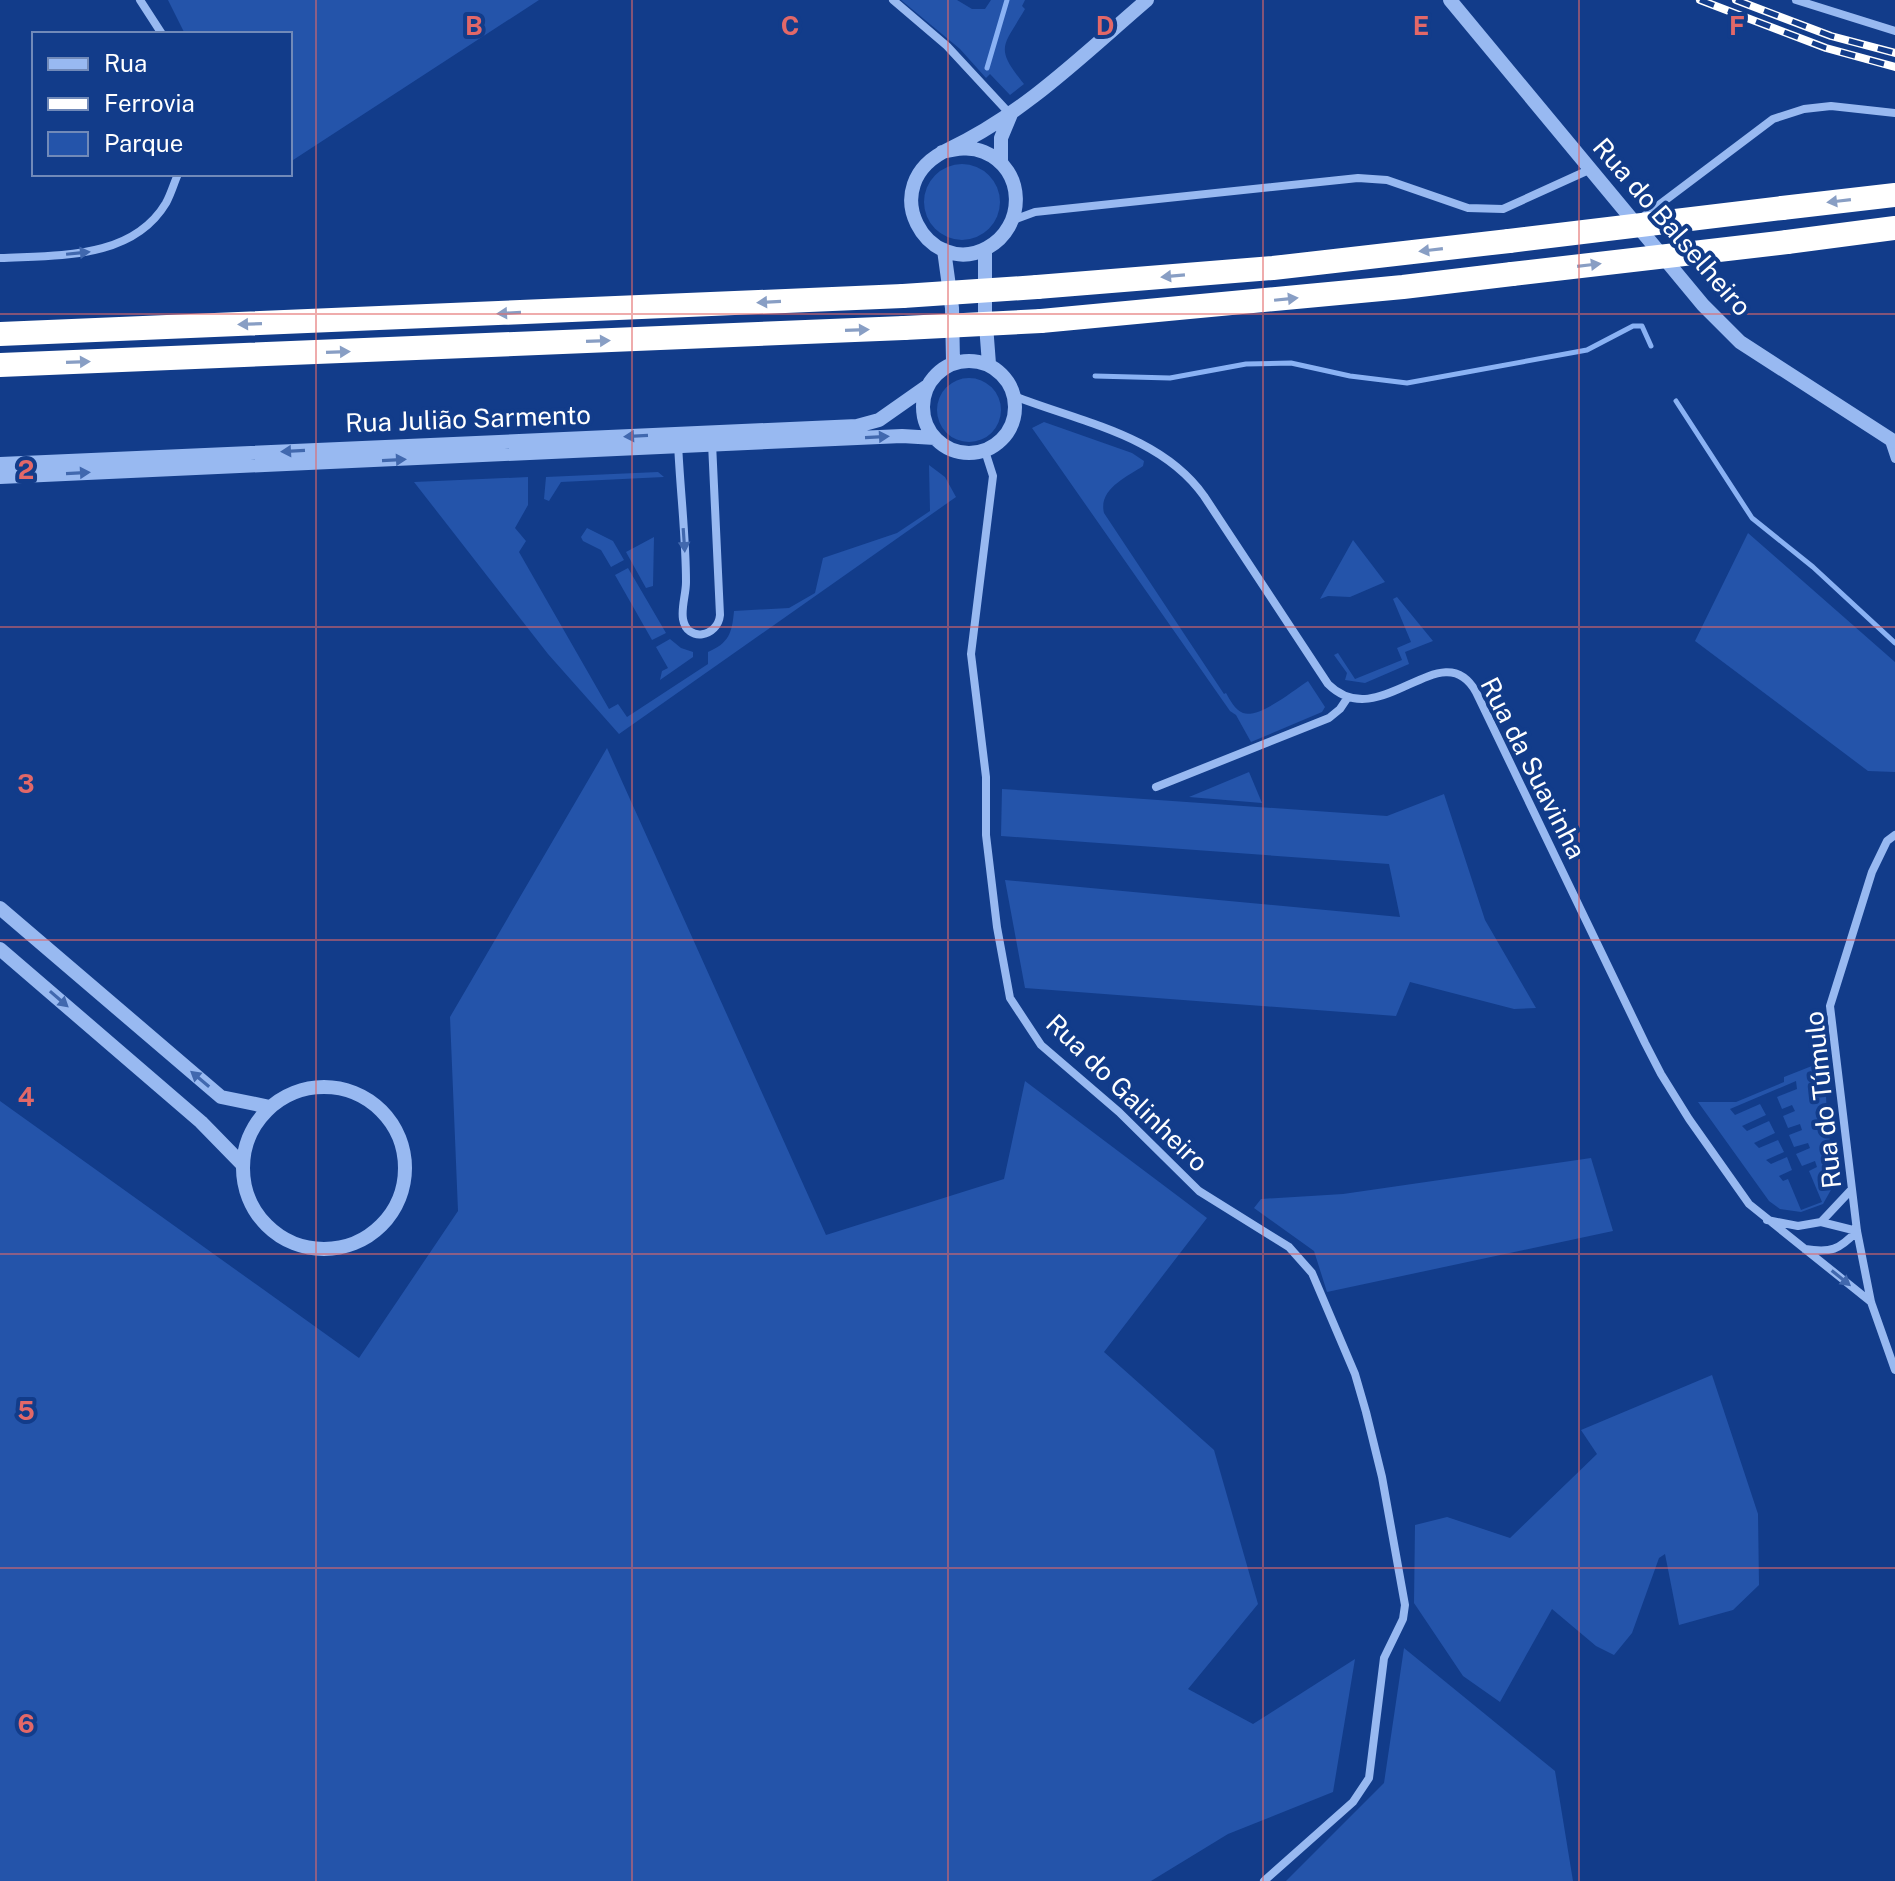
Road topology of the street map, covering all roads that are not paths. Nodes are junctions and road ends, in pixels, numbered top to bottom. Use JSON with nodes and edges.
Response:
{"nodes":[{"id":1,"x":140,"y":0,"type":"edge"},
{"id":2,"x":893,"y":0,"type":"edge"},
{"id":3,"x":1147,"y":0,"type":"edge"},
{"id":4,"x":1450,"y":0,"type":"edge"},
{"id":5,"x":1796,"y":0,"type":"edge"},
{"id":6,"x":1895,"y":31,"type":"edge"},
{"id":7,"x":161,"y":32,"type":"edge"},
{"id":8,"x":1895,"y":113,"type":"edge"},
{"id":9,"x":1011,"y":114,"type":"junction"},
{"id":10,"x":942,"y":152,"type":"junction"},
{"id":11,"x":1001,"y":162,"type":"junction"},
{"id":12,"x":1591,"y":169,"type":"junction"},
{"id":13,"x":177,"y":176,"type":"edge"},
{"id":14,"x":1895,"y":195,"type":"edge"},
{"id":15,"x":1013,"y":220,"type":"junction"},
{"id":16,"x":1636,"y":223,"type":"junction"},
{"id":17,"x":1895,"y":228,"type":"edge"},
{"id":18,"x":944,"y":250,"type":"junction"},
{"id":19,"x":985,"y":250,"type":"junction"},
{"id":20,"x":0,"y":258,"type":"edge"},
{"id":21,"x":0,"y":334,"type":"edge"},
{"id":22,"x":953,"y":362,"type":"junction"},
{"id":23,"x":989,"y":364,"type":"junction"},
{"id":24,"x":0,"y":365,"type":"edge"},
{"id":25,"x":926,"y":387,"type":"junction"},
{"id":26,"x":1014,"y":396,"type":"junction"},
{"id":27,"x":935,"y":438,"type":"junction"},
{"id":28,"x":712,"y":439,"type":"junction"},
{"id":29,"x":1892,"y":440,"type":"edge"},
{"id":30,"x":678,"y":441,"type":"junction"},
{"id":31,"x":985,"y":451,"type":"junction"},
{"id":32,"x":1895,"y":459,"type":"edge"},
{"id":33,"x":0,"y":464,"type":"edge"},
{"id":34,"x":0,"y":477,"type":"edge"},
{"id":35,"x":1348,"y":697,"type":"junction"},
{"id":36,"x":1156,"y":787,"type":"dead end"},
{"id":37,"x":1895,"y":835,"type":"edge"},
{"id":38,"x":0,"y":908,"type":"edge"},
{"id":39,"x":0,"y":949,"type":"edge"},
{"id":40,"x":270,"y":1107,"type":"junction"},
{"id":41,"x":242,"y":1164,"type":"junction"},
{"id":42,"x":1851,"y":1190,"type":"junction"},
{"id":43,"x":1766,"y":1220,"type":"junction"},
{"id":44,"x":1821,"y":1222,"type":"junction"},
{"id":45,"x":1857,"y":1231,"type":"junction"},
{"id":46,"x":1801,"y":1248,"type":"junction"},
{"id":47,"x":1871,"y":1302,"type":"junction"},
{"id":48,"x":1895,"y":1370,"type":"edge"},
{"id":49,"x":1264,"y":1881,"type":"edge"}],
"edges":[{"from":1,"to":7,"type":"street"},
{"from":2,"to":9,"type":"street"},
{"from":3,"to":9,"type":"street"},
{"from":4,"to":12,"type":"street","name":"Rua do Balselheiro"},
{"from":5,"to":6,"type":"street"},
{"from":8,"to":16,"type":"street"},
{"from":9,"to":10,"type":"street"},
{"from":9,"to":11,"type":"street"},
{"from":10,"to":11,"type":"street"},
{"from":10,"to":18,"type":"street"},
{"from":11,"to":15,"type":"street"},
{"from":12,"to":15,"type":"street"},
{"from":12,"to":16,"type":"street","name":"Rua do Balselheiro"},
{"from":20,"to":13,"type":"street","one_way":true},
{"from":14,"to":21,"type":"highway","one_way":true,"bridge":true},
{"from":15,"to":19,"type":"street"},
{"from":16,"to":29,"type":"street","name":"Rua do Balselheiro"},
{"from":24,"to":17,"type":"highway","one_way":true,"bridge":true},
{"from":18,"to":19,"type":"street"},
{"from":18,"to":22,"type":"street"},
{"from":19,"to":23,"type":"street"},
{"from":22,"to":23,"type":"street"},
{"from":22,"to":25,"type":"street"},
{"from":23,"to":26,"type":"street"},
{"from":25,"to":27,"type":"street"},
{"from":25,"to":28,"type":"street","name":"Rua Julião Sarmento"},
{"from":26,"to":31,"type":"street"},
{"from":26,"to":35,"type":"street"},
{"from":28,"to":27,"type":"street","name":"Rua Julião Sarmento","one_way":true},
{"from":27,"to":31,"type":"street"},
{"from":28,"to":30,"type":"street","name":"Rua Julião Sarmento"},
{"from":30,"to":28,"type":"street","one_way":true},
{"from":29,"to":32,"type":"street"},
{"from":30,"to":33,"type":"street","name":"Rua Julião Sarmento","one_way":true},
{"from":34,"to":30,"type":"street","name":"Rua Julião Sarmento","one_way":true},
{"from":31,"to":49,"type":"street","name":"Rua do Galinheiro"},
{"from":35,"to":36,"type":"street"},
{"from":35,"to":43,"type":"street","name":"Rua da Suavinha"},
{"from":37,"to":42,"type":"street","name":"Rua do Túmulo"},
{"from":40,"to":38,"type":"street","one_way":true},
{"from":39,"to":41,"type":"street","one_way":true},
{"from":40,"to":41,"type":"street"},
{"from":40,"to":41,"type":"street"},
{"from":42,"to":44,"type":"street"},
{"from":42,"to":45,"type":"street","name":"Rua do Túmulo"},
{"from":43,"to":44,"type":"street"},
{"from":43,"to":46,"type":"street","name":"Rua da Suavinha"},
{"from":44,"to":45,"type":"street"},
{"from":45,"to":46,"type":"street"},
{"from":45,"to":47,"type":"street","name":"Rua do Túmulo"},
{"from":46,"to":47,"type":"street","name":"Rua da Suavinha","one_way":true},
{"from":47,"to":48,"type":"street","name":"Rua do Túmulo"}]}
